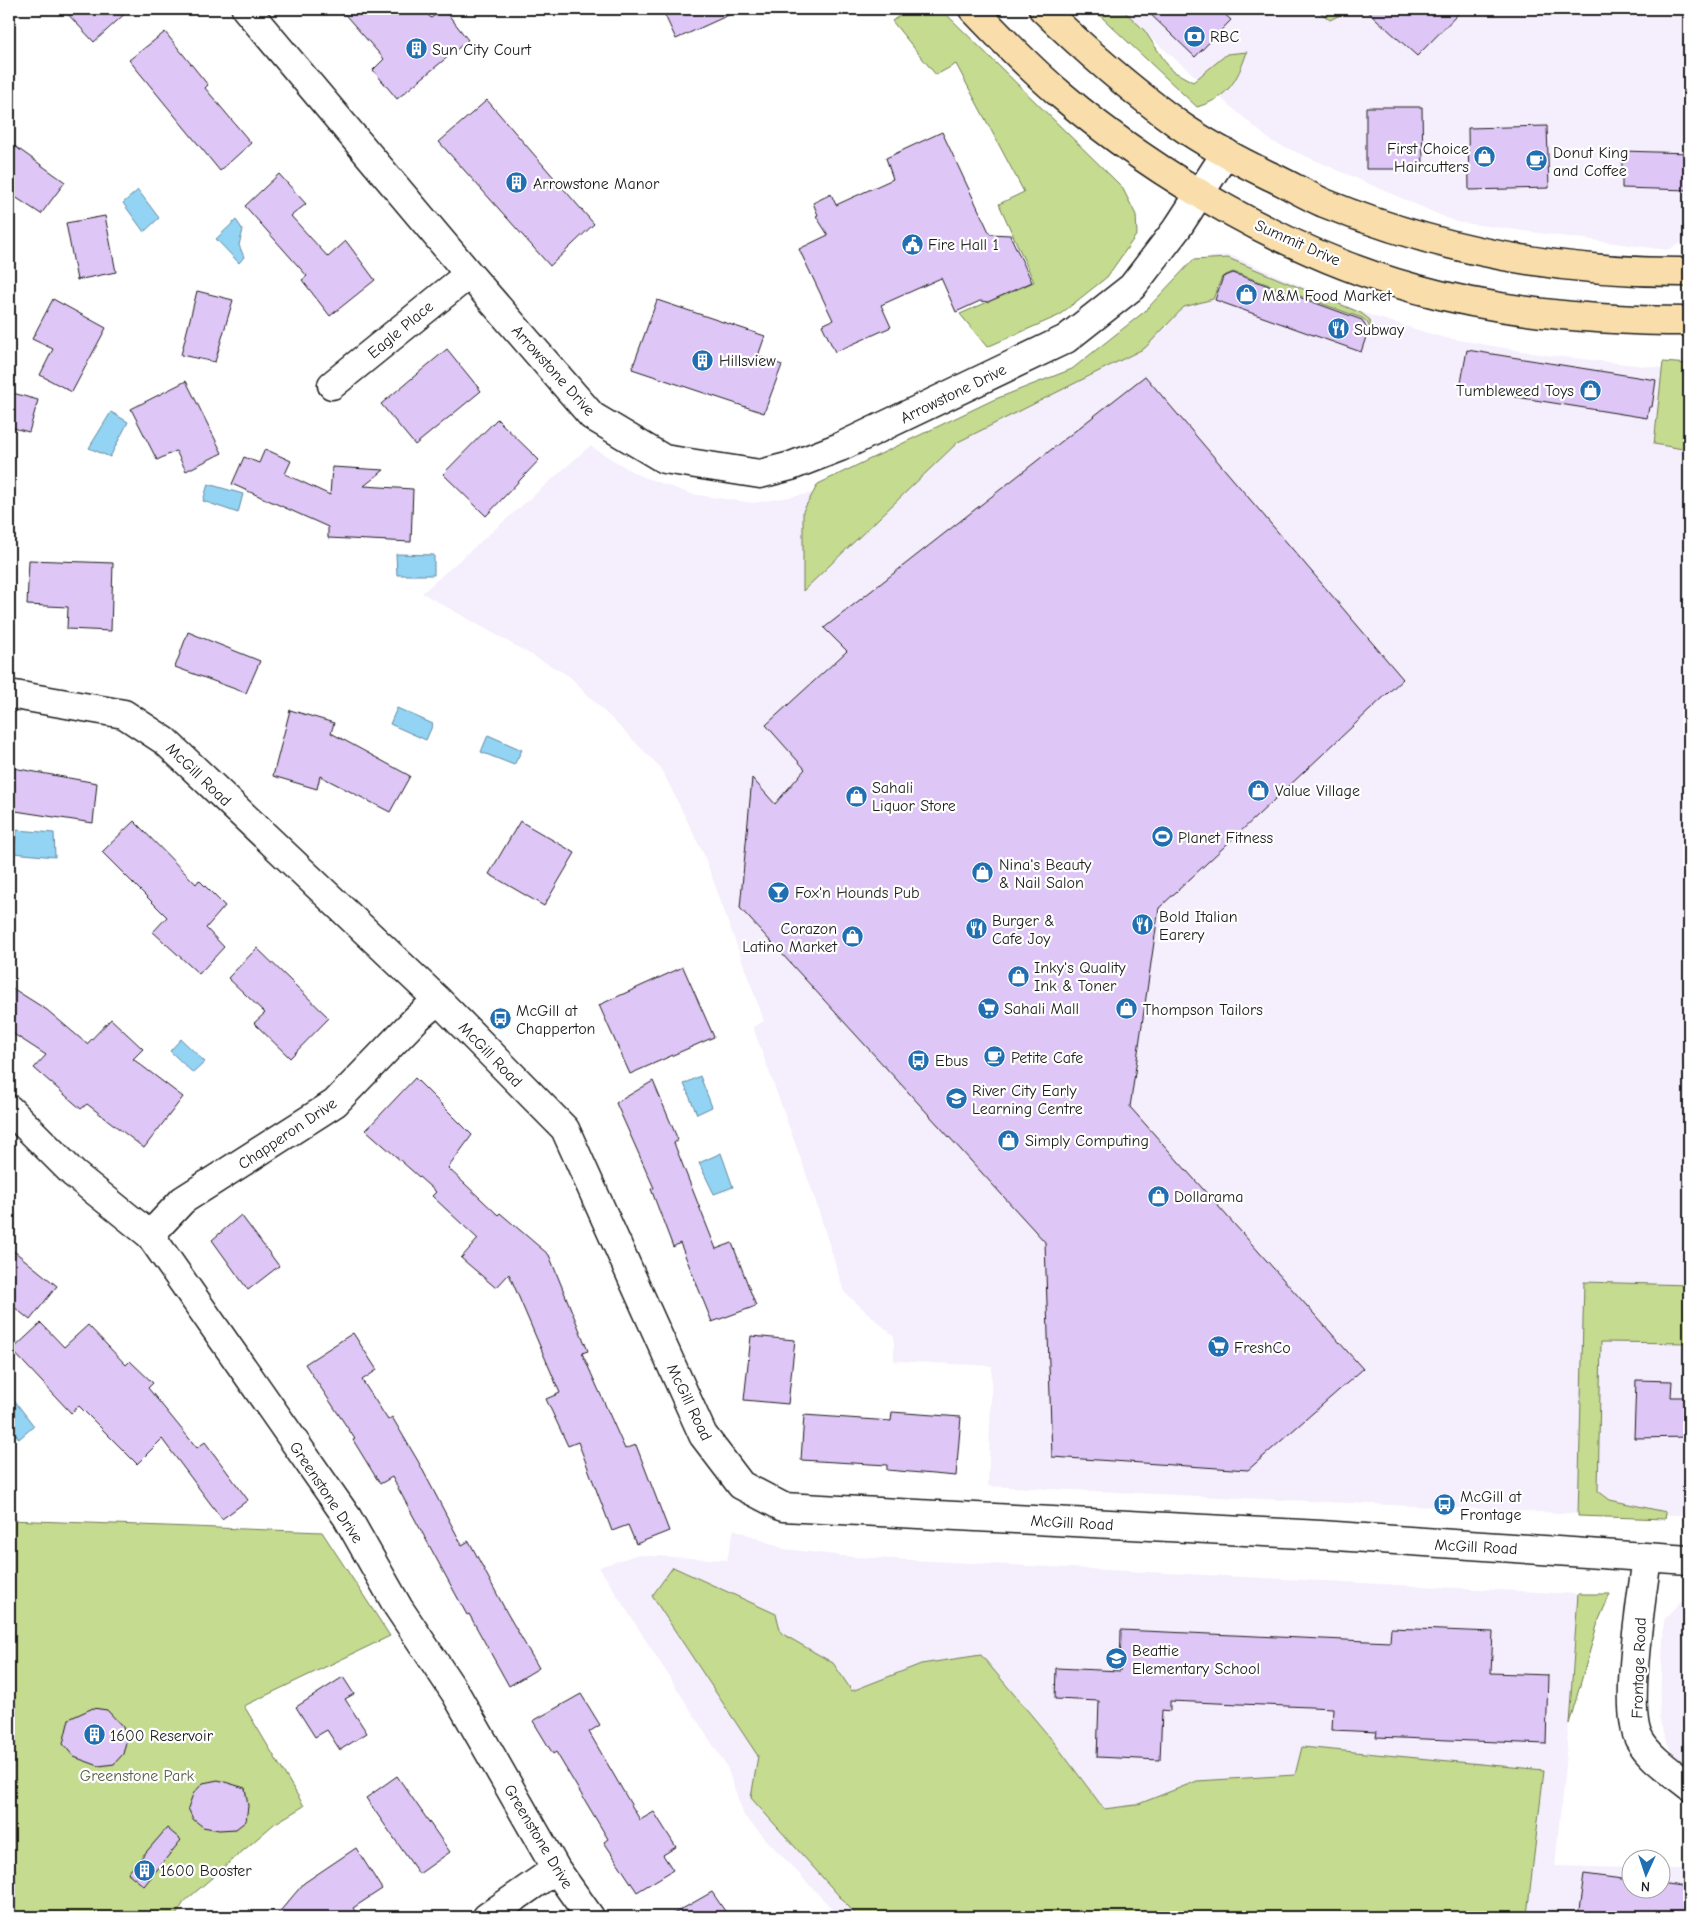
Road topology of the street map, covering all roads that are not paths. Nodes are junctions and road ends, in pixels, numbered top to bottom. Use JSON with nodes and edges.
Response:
{"nodes":[{"id":1,"x":246,"y":9,"type":"edge"},
{"id":2,"x":973,"y":9,"type":"edge"},
{"id":3,"x":1043,"y":9,"type":"edge"},
{"id":4,"x":1226,"y":153,"type":"junction"},
{"id":5,"x":1201,"y":194,"type":"junction"},
{"id":6,"x":1683,"y":270,"type":"edge"},
{"id":7,"x":469,"y":274,"type":"junction"},
{"id":8,"x":1683,"y":323,"type":"edge"},
{"id":9,"x":332,"y":385,"type":"dead end"},
{"id":10,"x":9,"y":694,"type":"edge"},
{"id":11,"x":438,"y":1000,"type":"junction"},
{"id":12,"x":9,"y":1109,"type":"edge"},
{"id":13,"x":150,"y":1235,"type":"junction"},
{"id":14,"x":1647,"y":1558,"type":"junction"},
{"id":15,"x":1689,"y":1560,"type":"edge"},
{"id":16,"x":1689,"y":1786,"type":"edge"},
{"id":17,"x":556,"y":1870,"type":"junction"},
{"id":18,"x":487,"y":1917,"type":"edge"},
{"id":19,"x":590,"y":1917,"type":"edge"}],
"edges":[{"from":1,"to":7,"type":"street","name":"Arrowstone Drive"},
{"from":2,"to":5,"type":"main road","name":"Summit Drive"},
{"from":3,"to":4,"type":"main road"},
{"from":4,"to":5,"type":"street","name":"Arrowstone Drive"},
{"from":4,"to":6,"type":"main road"},
{"from":5,"to":7,"type":"street","name":"Arrowstone Drive"},
{"from":5,"to":8,"type":"main road","name":"Summit Drive"},
{"from":7,"to":9,"type":"street","name":"Eagle Place"},
{"from":10,"to":11,"type":"street","name":"McGill Road"},
{"from":11,"to":13,"type":"street","name":"Chapperon Drive"},
{"from":11,"to":14,"type":"street","name":"McGill Road"},
{"from":12,"to":13,"type":"street","name":"Greenstone Drive"},
{"from":13,"to":17,"type":"street","name":"Greenstone Drive"},
{"from":14,"to":15,"type":"street","name":"McGill Road"},
{"from":14,"to":16,"type":"street","name":"Frontage Road"},
{"from":17,"to":18,"type":"street"},
{"from":17,"to":19,"type":"street","name":"Greenstone Drive"}]}
